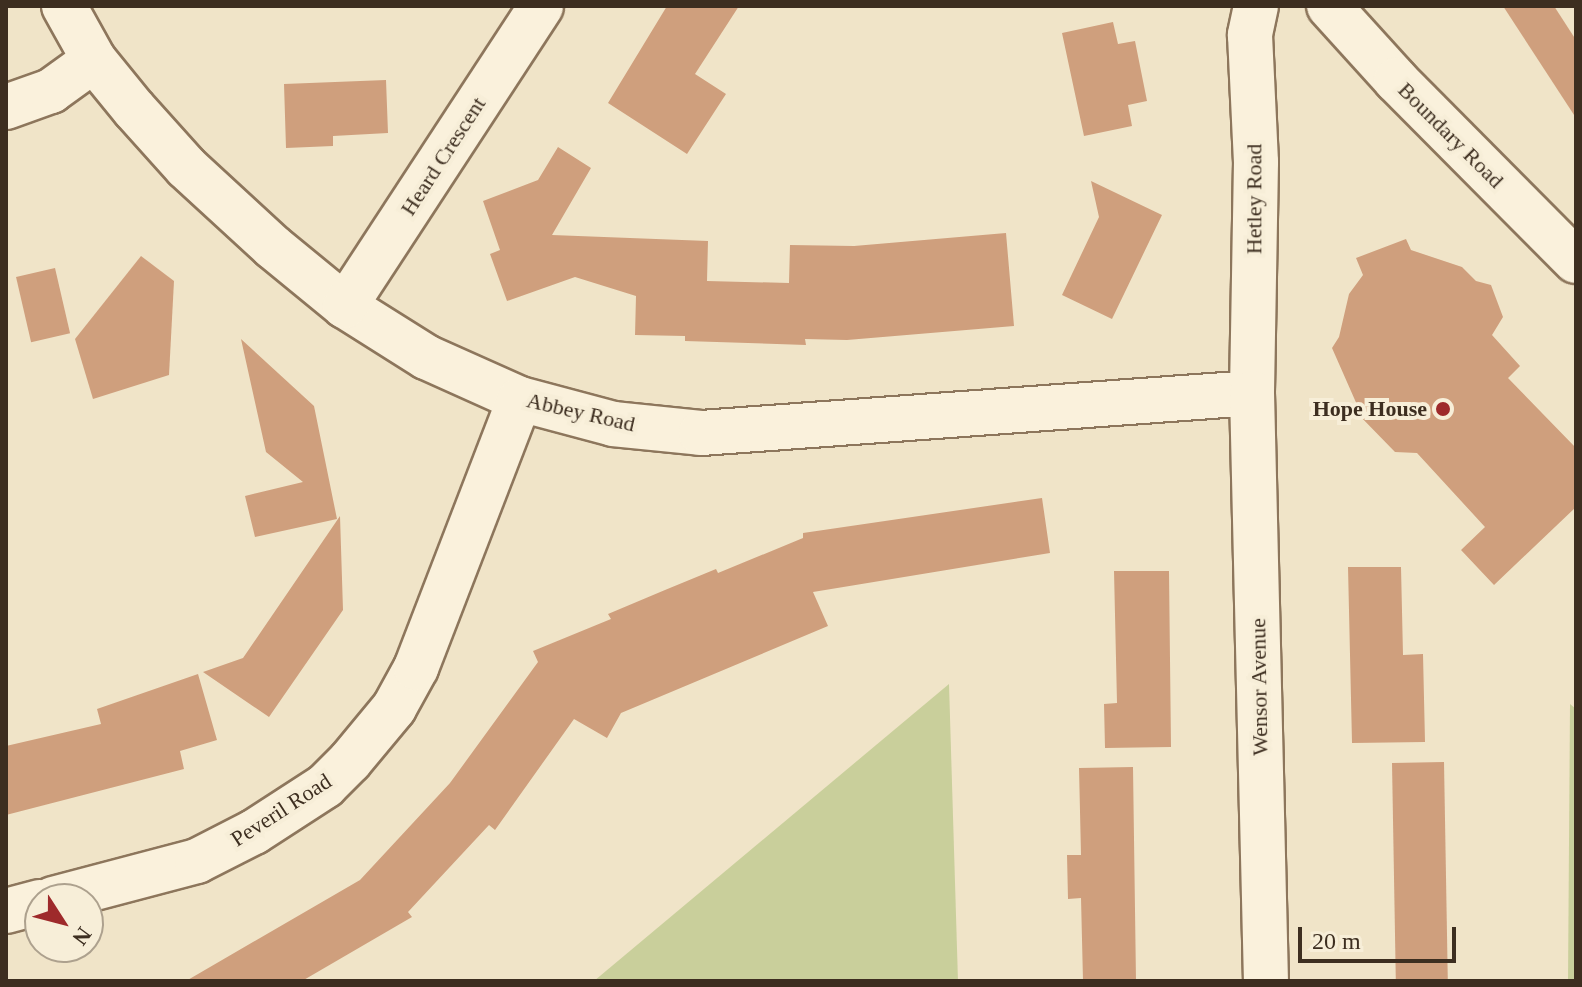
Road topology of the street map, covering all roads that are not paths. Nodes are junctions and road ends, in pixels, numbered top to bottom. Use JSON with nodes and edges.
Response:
{"nodes":[{"id":1,"x":64,"y":6,"type":"edge"},
{"id":2,"x":541,"y":6,"type":"edge"},
{"id":3,"x":1256,"y":6,"type":"edge"},
{"id":4,"x":1329,"y":6,"type":"edge"},
{"id":5,"x":94,"y":60,"type":"junction"},
{"id":6,"x":6,"y":107,"type":"edge"},
{"id":7,"x":1576,"y":261,"type":"edge"},
{"id":8,"x":345,"y":306,"type":"junction"},
{"id":9,"x":1252,"y":393,"type":"junction"},
{"id":10,"x":520,"y":399,"type":"junction"},
{"id":11,"x":104,"y":886,"type":"edge"},
{"id":12,"x":1266,"y":981,"type":"edge"}],
"edges":[{"from":1,"to":5,"type":"street","name":"Abbey Road"},
{"from":2,"to":8,"type":"street","name":"Heard Crescent"},
{"from":3,"to":9,"type":"street","name":"Hetley Road"},
{"from":4,"to":7,"type":"street","name":"Boundary Road"},
{"from":5,"to":6,"type":"street"},
{"from":5,"to":8,"type":"street","name":"Abbey Road"},
{"from":8,"to":10,"type":"street","name":"Abbey Road"},
{"from":9,"to":10,"type":"street","name":"Abbey Road"},
{"from":9,"to":12,"type":"street","name":"Wensor Avenue"},
{"from":10,"to":11,"type":"street","name":"Peveril Road"}]}
